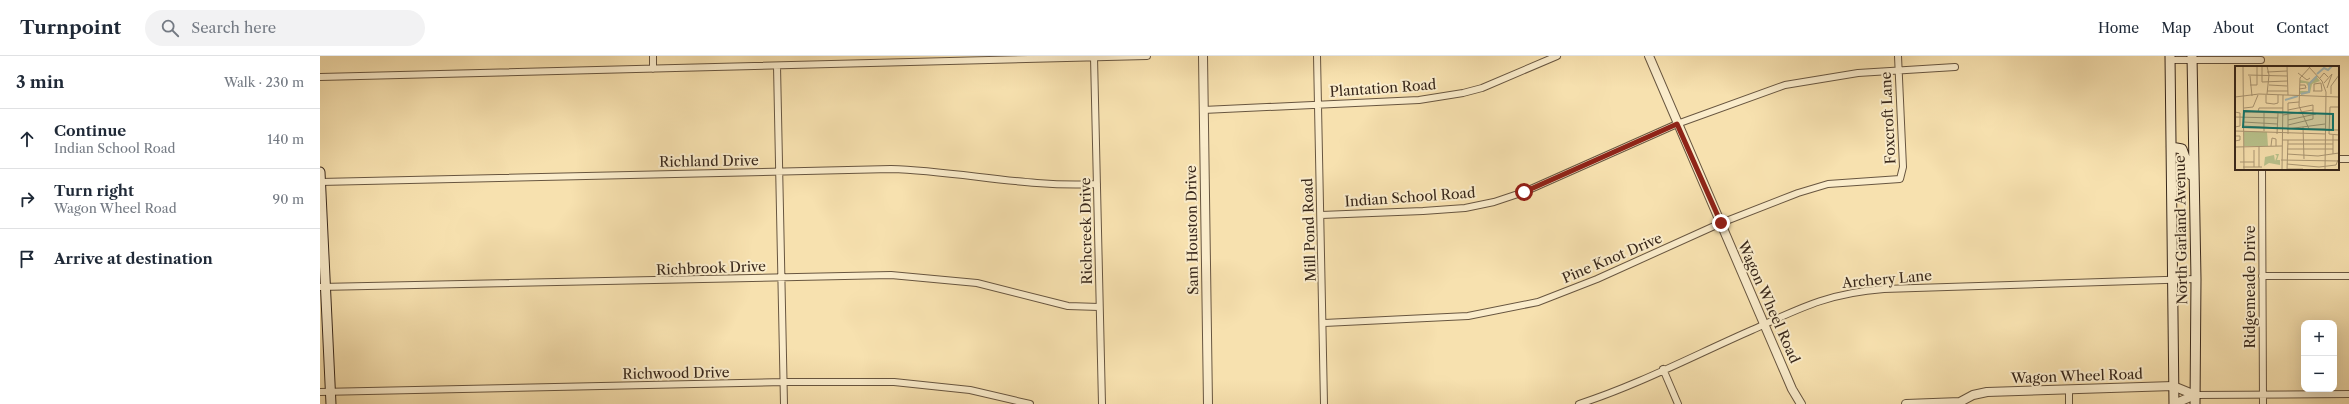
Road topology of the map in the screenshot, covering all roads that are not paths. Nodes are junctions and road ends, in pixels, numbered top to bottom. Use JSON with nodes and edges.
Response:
{"nodes":[{"id":1,"x":653,"y":56,"type":"edge"},
{"id":2,"x":1147,"y":56,"type":"edge"},
{"id":3,"x":1203,"y":56,"type":"edge"},
{"id":4,"x":1317,"y":56,"type":"edge"},
{"id":5,"x":1557,"y":56,"type":"edge"},
{"id":6,"x":1649,"y":56,"type":"edge"},
{"id":7,"x":1898,"y":56,"type":"edge"},
{"id":8,"x":1094,"y":58,"type":"junction"},
{"id":9,"x":2170,"y":58,"type":"edge"},
{"id":10,"x":2192,"y":58,"type":"edge"},
{"id":11,"x":2261,"y":61,"type":"edge"},
{"id":12,"x":777,"y":66,"type":"junction"},
{"id":13,"x":1955,"y":67,"type":"dead end"},
{"id":14,"x":653,"y":69,"type":"junction"},
{"id":15,"x":1898,"y":70,"type":"junction"},
{"id":16,"x":320,"y":77,"type":"edge"},
{"id":17,"x":1317,"y":104,"type":"junction"},
{"id":18,"x":1203,"y":110,"type":"junction"},
{"id":19,"x":1677,"y":124,"type":"junction"},
{"id":20,"x":2172,"y":147,"type":"junction"},
{"id":21,"x":2349,"y":159,"type":"edge"},
{"id":22,"x":2339,"y":160,"type":"edge"},
{"id":23,"x":2262,"y":170,"type":"edge"},
{"id":24,"x":779,"y":171,"type":"junction"},
{"id":25,"x":320,"y":172,"type":"edge"},
{"id":26,"x":1900,"y":179,"type":"joint"},
{"id":27,"x":320,"y":182,"type":"edge"},
{"id":28,"x":1097,"y":184,"type":"junction"},
{"id":29,"x":2194,"y":184,"type":"junction"},
{"id":30,"x":1321,"y":215,"type":"junction"},
{"id":31,"x":1721,"y":223,"type":"junction"},
{"id":32,"x":2262,"y":276,"type":"junction"},
{"id":33,"x":2349,"y":276,"type":"edge"},
{"id":34,"x":781,"y":278,"type":"junction"},
{"id":35,"x":2172,"y":279,"type":"junction"},
{"id":36,"x":2196,"y":279,"type":"junction"},
{"id":37,"x":322,"y":287,"type":"edge"},
{"id":38,"x":1099,"y":307,"type":"junction"},
{"id":39,"x":1324,"y":323,"type":"junction"},
{"id":40,"x":1764,"y":324,"type":"junction"},
{"id":41,"x":1663,"y":369,"type":"junction"},
{"id":42,"x":784,"y":382,"type":"junction"},
{"id":43,"x":2173,"y":386,"type":"junction"},
{"id":44,"x":2069,"y":390,"type":"junction"},
{"id":45,"x":320,"y":392,"type":"edge"},
{"id":46,"x":330,"y":392,"type":"junction"},
{"id":47,"x":2349,"y":394,"type":"edge"},
{"id":48,"x":2263,"y":395,"type":"junction"},
{"id":49,"x":2195,"y":400,"type":"edge"},
{"id":50,"x":1963,"y":403,"type":"edge"},
{"id":51,"x":331,"y":404,"type":"edge"},
{"id":52,"x":784,"y":404,"type":"edge"},
{"id":53,"x":1030,"y":404,"type":"edge"},
{"id":54,"x":1102,"y":404,"type":"edge"},
{"id":55,"x":1208,"y":404,"type":"edge"},
{"id":56,"x":1324,"y":404,"type":"edge"},
{"id":57,"x":1579,"y":404,"type":"edge"},
{"id":58,"x":1678,"y":404,"type":"edge"},
{"id":59,"x":1801,"y":404,"type":"edge"},
{"id":60,"x":1906,"y":404,"type":"edge"},
{"id":61,"x":2069,"y":404,"type":"edge"},
{"id":62,"x":2174,"y":404,"type":"edge"},
{"id":63,"x":2263,"y":404,"type":"edge"}],
"edges":[{"from":1,"to":14,"type":"street"},
{"from":2,"to":8,"type":"street"},
{"from":3,"to":18,"type":"street","name":"Sam Houston Drive"},
{"from":4,"to":17,"type":"street","name":"Mill Pond Road"},
{"from":5,"to":17,"type":"street","name":"Plantation Road"},
{"from":6,"to":19,"type":"street","name":"Wagon Wheel Road"},
{"from":7,"to":15,"type":"street","name":"Foxcroft Lane"},
{"from":8,"to":12,"type":"street"},
{"from":8,"to":28,"type":"street","name":"Richcreek Drive"},
{"from":9,"to":10,"type":"street"},
{"from":9,"to":20,"type":"main road","name":"North Garland Avenue"},
{"from":10,"to":11,"type":"street"},
{"from":10,"to":29,"type":"main road","name":"North Garland Avenue"},
{"from":12,"to":14,"type":"street"},
{"from":12,"to":24,"type":"street"},
{"from":13,"to":15,"type":"street","name":"Indian School Road"},
{"from":14,"to":16,"type":"street"},
{"from":15,"to":19,"type":"street","name":"Indian School Road"},
{"from":15,"to":26,"type":"street","name":"Foxcroft Lane"},
{"from":17,"to":18,"type":"street","name":"Plantation Road"},
{"from":17,"to":30,"type":"street","name":"Mill Pond Road"},
{"from":18,"to":55,"type":"street","name":"Sam Houston Drive"},
{"from":19,"to":30,"type":"street","name":"Indian School Road"},
{"from":19,"to":31,"type":"street","name":"Wagon Wheel Road"},
{"from":20,"to":29,"type":"main road"},
{"from":20,"to":35,"type":"main road","name":"North Garland Avenue"},
{"from":21,"to":22,"type":"street"},
{"from":23,"to":32,"type":"street","name":"Ridgemeade Drive"},
{"from":24,"to":27,"type":"street","name":"Richland Drive"},
{"from":24,"to":28,"type":"street","name":"Richland Drive"},
{"from":24,"to":34,"type":"street"},
{"from":25,"to":27,"type":"main road"},
{"from":26,"to":31,"type":"street","name":"Pine Knot Drive"},
{"from":27,"to":37,"type":"main road"},
{"from":28,"to":38,"type":"street","name":"Richcreek Drive"},
{"from":29,"to":36,"type":"main road","name":"North Garland Avenue"},
{"from":30,"to":39,"type":"street","name":"Mill Pond Road"},
{"from":31,"to":39,"type":"street","name":"Pine Knot Drive"},
{"from":31,"to":40,"type":"street","name":"Wagon Wheel Road"},
{"from":32,"to":33,"type":"street"},
{"from":32,"to":48,"type":"street","name":"Ridgemeade Drive"},
{"from":34,"to":37,"type":"street","name":"Richbrook Drive"},
{"from":34,"to":38,"type":"street","name":"Richbrook Drive"},
{"from":34,"to":42,"type":"street"},
{"from":35,"to":36,"type":"street","name":"Archery Lane"},
{"from":35,"to":40,"type":"street","name":"Archery Lane"},
{"from":35,"to":43,"type":"main road","name":"North Garland Avenue"},
{"from":36,"to":49,"type":"main road","name":"North Garland Avenue"},
{"from":37,"to":46,"type":"main road"},
{"from":38,"to":54,"type":"street","name":"Richcreek Drive"},
{"from":39,"to":56,"type":"street","name":"Mill Pond Road"},
{"from":40,"to":41,"type":"street","name":"Archery Lane"},
{"from":40,"to":59,"type":"street","name":"Wagon Wheel Road"},
{"from":41,"to":57,"type":"street","name":"Archery Lane"},
{"from":41,"to":58,"type":"street"},
{"from":42,"to":46,"type":"street","name":"Richwood Drive"},
{"from":42,"to":52,"type":"street"},
{"from":42,"to":53,"type":"street","name":"Richwood Drive"},
{"from":43,"to":44,"type":"street","name":"Wagon Wheel Road"},
{"from":43,"to":49,"type":"street","name":"Wagon Wheel Road"},
{"from":43,"to":62,"type":"main road","name":"North Garland Avenue"},
{"from":44,"to":50,"type":"street","name":"Wagon Wheel Road"},
{"from":44,"to":61,"type":"street"},
{"from":45,"to":46,"type":"street","name":"Richwood Drive"},
{"from":46,"to":51,"type":"main road"},
{"from":47,"to":48,"type":"street","name":"Wagon Wheel Road"},
{"from":48,"to":49,"type":"street","name":"Wagon Wheel Road"},
{"from":48,"to":63,"type":"street","name":"Ridgemeade Drive"},
{"from":49,"to":62,"type":"street","name":"Wagon Wheel Road"},
{"from":50,"to":60,"type":"street","name":"Wagon Wheel Road"}]}
